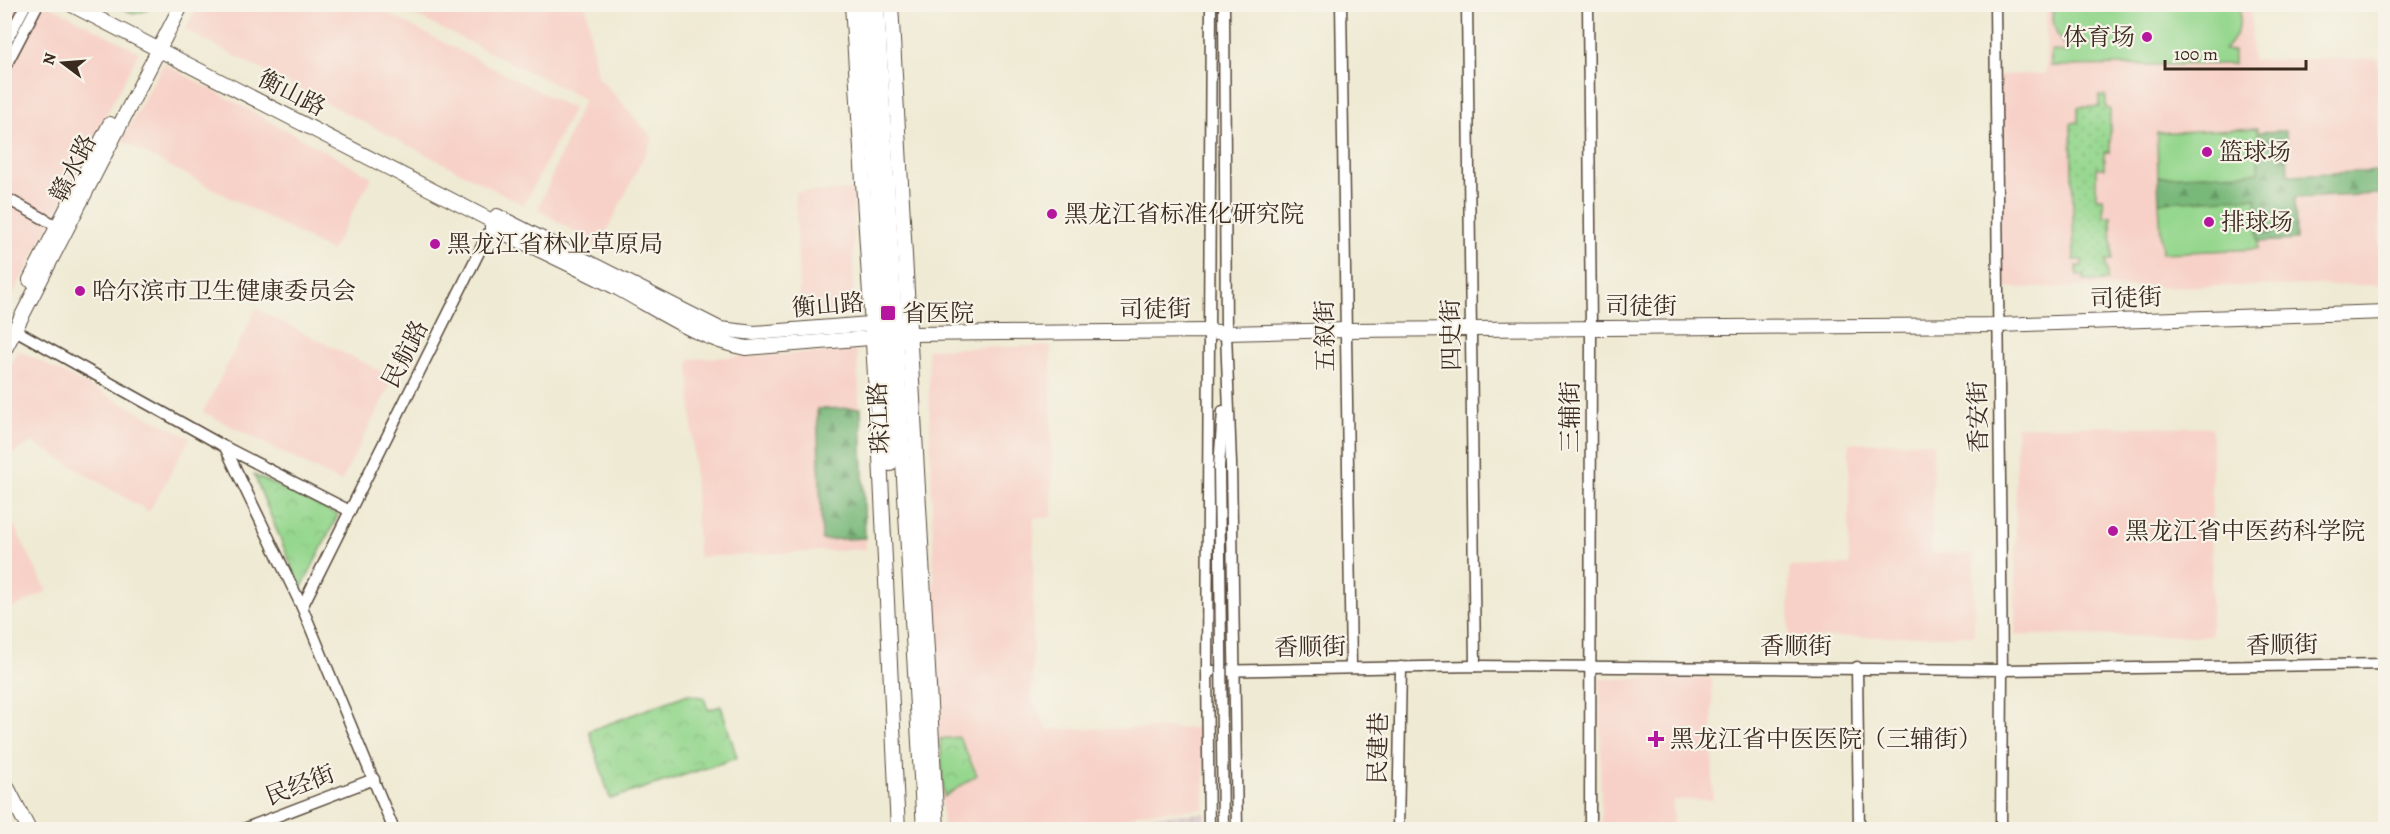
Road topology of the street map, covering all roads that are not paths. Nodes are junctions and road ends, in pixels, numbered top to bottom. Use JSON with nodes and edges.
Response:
{"nodes":[{"id":1,"x":26,"y":4,"type":"edge"},
{"id":2,"x":38,"y":4,"type":"edge"},
{"id":3,"x":70,"y":4,"type":"edge"},
{"id":4,"x":172,"y":4,"type":"edge"},
{"id":5,"x":182,"y":4,"type":"edge"},
{"id":6,"x":852,"y":4,"type":"edge"},
{"id":7,"x":865,"y":4,"type":"edge"},
{"id":8,"x":877,"y":4,"type":"edge"},
{"id":9,"x":891,"y":4,"type":"edge"},
{"id":10,"x":1211,"y":4,"type":"edge"},
{"id":11,"x":1224,"y":4,"type":"edge"},
{"id":12,"x":1341,"y":4,"type":"edge"},
{"id":13,"x":1467,"y":4,"type":"edge"},
{"id":14,"x":1588,"y":4,"type":"edge"},
{"id":15,"x":1995,"y":4,"type":"edge"},
{"id":16,"x":4,"y":46,"type":"edge"},
{"id":17,"x":155,"y":48,"type":"junction"},
{"id":18,"x":4,"y":69,"type":"edge"},
{"id":19,"x":4,"y":196,"type":"edge"},
{"id":20,"x":494,"y":222,"type":"junction"},
{"id":21,"x":57,"y":226,"type":"junction"},
{"id":22,"x":2385,"y":312,"type":"edge"},
{"id":23,"x":1998,"y":325,"type":"junction"},
{"id":24,"x":1591,"y":328,"type":"junction"},
{"id":25,"x":1473,"y":329,"type":"junction"},
{"id":26,"x":877,"y":330,"type":"junction"},
{"id":27,"x":1346,"y":330,"type":"junction"},
{"id":28,"x":10,"y":331,"type":"edge"},
{"id":29,"x":1210,"y":331,"type":"junction"},
{"id":30,"x":903,"y":332,"type":"junction"},
{"id":31,"x":1226,"y":333,"type":"junction"},
{"id":32,"x":4,"y":351,"type":"edge"},
{"id":33,"x":1227,"y":352,"type":"junction"},
{"id":34,"x":225,"y":447,"type":"junction"},
{"id":35,"x":350,"y":511,"type":"junction"},
{"id":36,"x":302,"y":607,"type":"junction"},
{"id":37,"x":2385,"y":664,"type":"edge"},
{"id":38,"x":1475,"y":666,"type":"junction"},
{"id":39,"x":1590,"y":666,"type":"junction"},
{"id":40,"x":1352,"y":667,"type":"junction"},
{"id":41,"x":1401,"y":667,"type":"junction"},
{"id":42,"x":1857,"y":667,"type":"junction"},
{"id":43,"x":1234,"y":669,"type":"junction"},
{"id":44,"x":2002,"y":670,"type":"junction"},
{"id":45,"x":1207,"y":671,"type":"junction"},
{"id":46,"x":374,"y":779,"type":"junction"},
{"id":47,"x":4,"y":780,"type":"edge"},
{"id":48,"x":4,"y":795,"type":"edge"},
{"id":49,"x":22,"y":830,"type":"edge"},
{"id":50,"x":29,"y":830,"type":"edge"},
{"id":51,"x":241,"y":830,"type":"edge"},
{"id":52,"x":394,"y":830,"type":"edge"},
{"id":53,"x":898,"y":830,"type":"edge"},
{"id":54,"x":907,"y":830,"type":"edge"},
{"id":55,"x":924,"y":830,"type":"edge"},
{"id":56,"x":937,"y":830,"type":"edge"},
{"id":57,"x":1209,"y":830,"type":"edge"},
{"id":58,"x":1223,"y":830,"type":"edge"},
{"id":59,"x":1237,"y":830,"type":"edge"},
{"id":60,"x":1398,"y":830,"type":"edge"},
{"id":61,"x":1590,"y":830,"type":"edge"},
{"id":62,"x":1859,"y":830,"type":"edge"},
{"id":63,"x":2001,"y":830,"type":"edge"}],
"edges":[{"from":1,"to":16,"type":"street"},
{"from":2,"to":18,"type":"street"},
{"from":3,"to":17,"type":"main road","name":"衡山路"},
{"from":4,"to":17,"type":"main road","name":"赣水路"},
{"from":5,"to":17,"type":"main road","name":"赣水路"},
{"from":6,"to":26,"type":"main road","name":"珠江路"},
{"from":7,"to":26,"type":"main road","name":"珠江路"},
{"from":8,"to":30,"type":"main road","name":"珠江路"},
{"from":9,"to":30,"type":"main road","name":"珠江路"},
{"from":10,"to":29,"type":"street"},
{"from":11,"to":31,"type":"street"},
{"from":12,"to":27,"type":"street","name":"五叙街"},
{"from":13,"to":25,"type":"street","name":"四史街"},
{"from":14,"to":24,"type":"street","name":"三辅街"},
{"from":15,"to":23,"type":"street","name":"香安街"},
{"from":17,"to":20,"type":"main road","name":"衡山路"},
{"from":17,"to":21,"type":"main road","name":"赣水路"},
{"from":17,"to":28,"type":"main road","name":"赣水路"},
{"from":19,"to":21,"type":"street"},
{"from":20,"to":26,"type":"main road","name":"衡山路"},
{"from":20,"to":35,"type":"street","name":"民航路"},
{"from":21,"to":28,"type":"main road","name":"赣水路"},
{"from":22,"to":23,"type":"main road","name":"司徒街"},
{"from":23,"to":24,"type":"main road","name":"司徒街"},
{"from":23,"to":44,"type":"street","name":"香安街"},
{"from":24,"to":25,"type":"main road","name":"司徒街"},
{"from":24,"to":39,"type":"street","name":"三辅街"},
{"from":25,"to":27,"type":"main road","name":"司徒街"},
{"from":25,"to":38,"type":"street","name":"四史街"},
{"from":26,"to":30,"type":"main road","name":"衡山路"},
{"from":26,"to":53,"type":"main road","name":"珠江路"},
{"from":26,"to":54,"type":"main road","name":"珠江路"},
{"from":27,"to":31,"type":"main road","name":"司徒街"},
{"from":27,"to":40,"type":"street","name":"五叙街"},
{"from":28,"to":32,"type":"main road","name":"赣水路"},
{"from":28,"to":34,"type":"street"},
{"from":29,"to":30,"type":"main road","name":"司徒街"},
{"from":29,"to":31,"type":"main road","name":"司徒街"},
{"from":29,"to":45,"type":"street"},
{"from":30,"to":55,"type":"main road","name":"珠江路"},
{"from":30,"to":56,"type":"main road","name":"珠江路"},
{"from":31,"to":33,"type":"street"},
{"from":33,"to":43,"type":"street"},
{"from":33,"to":58,"type":"street","bridge":true},
{"from":34,"to":35,"type":"street"},
{"from":34,"to":36,"type":"street"},
{"from":35,"to":36,"type":"street","name":"民航路"},
{"from":36,"to":46,"type":"street"},
{"from":37,"to":44,"type":"street","name":"香顺街"},
{"from":38,"to":39,"type":"street","name":"香顺街"},
{"from":38,"to":41,"type":"street","name":"香顺街"},
{"from":39,"to":42,"type":"street","name":"香顺街"},
{"from":39,"to":61,"type":"street","name":"三辅街"},
{"from":40,"to":41,"type":"street","name":"香顺街"},
{"from":40,"to":43,"type":"street","name":"香顺街"},
{"from":41,"to":60,"type":"street","name":"民建巷"},
{"from":42,"to":44,"type":"street","name":"香顺街"},
{"from":42,"to":62,"type":"street"},
{"from":43,"to":45,"type":"street","name":"香顺街"},
{"from":43,"to":59,"type":"street"},
{"from":44,"to":63,"type":"street","name":"香安街"},
{"from":45,"to":57,"type":"street"},
{"from":46,"to":51,"type":"street","name":"民经街"},
{"from":46,"to":52,"type":"street"},
{"from":47,"to":50,"type":"main road"},
{"from":48,"to":49,"type":"main road"}]}
